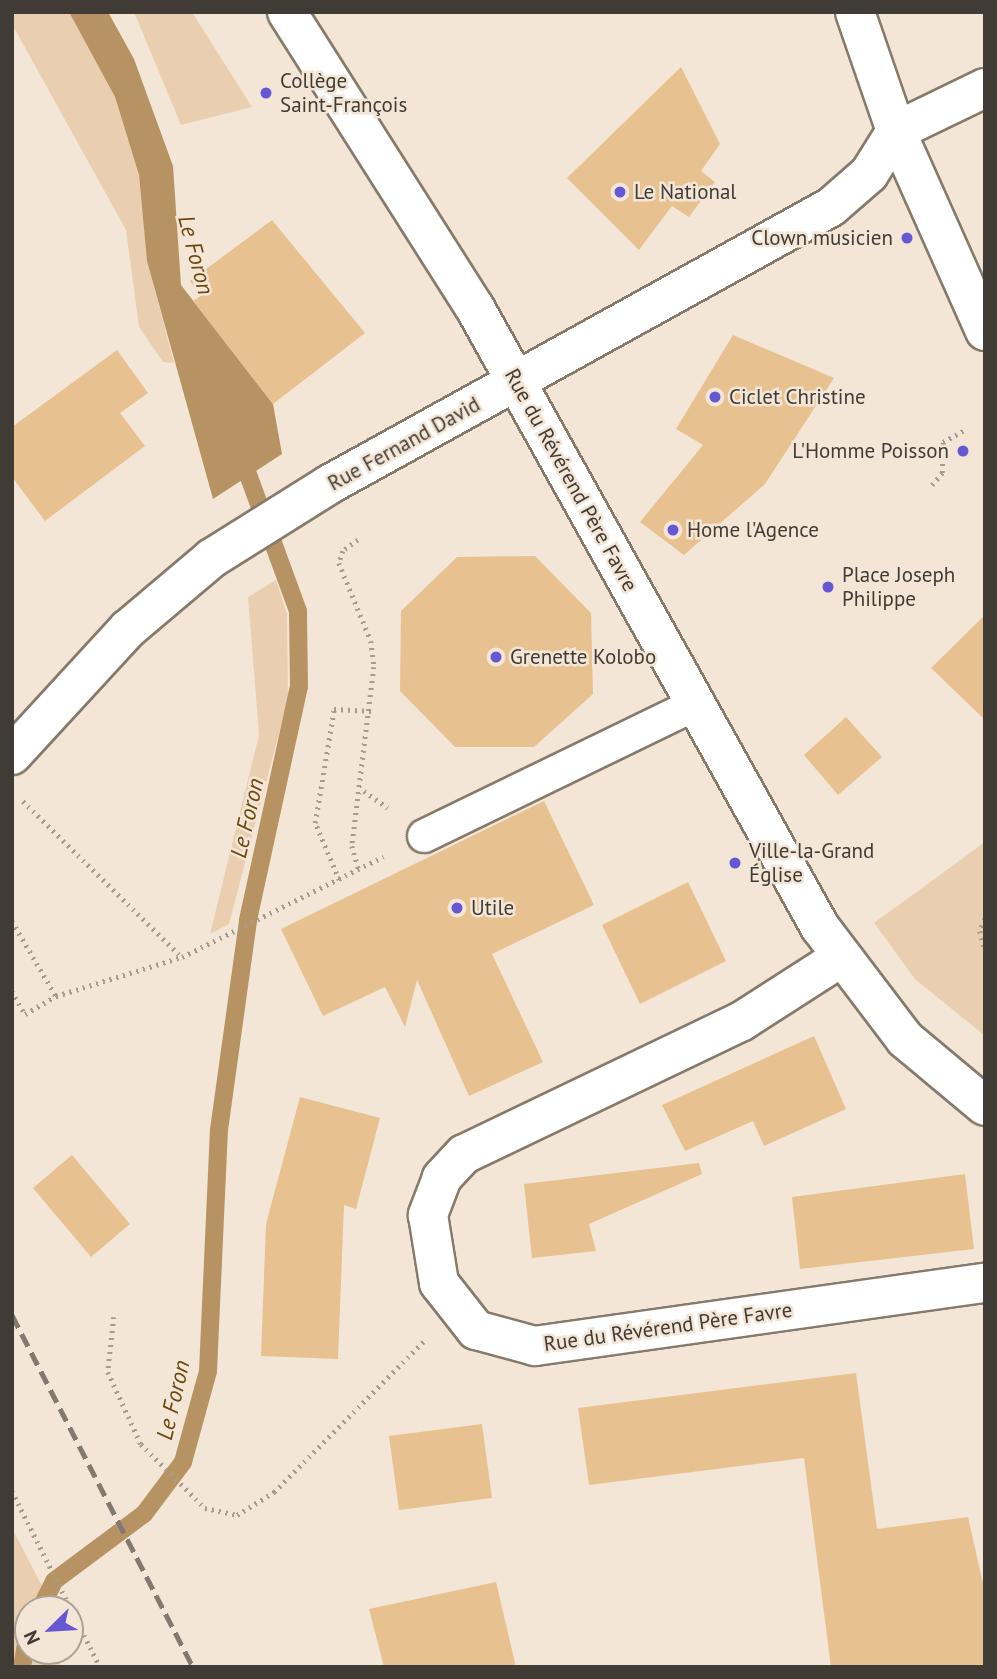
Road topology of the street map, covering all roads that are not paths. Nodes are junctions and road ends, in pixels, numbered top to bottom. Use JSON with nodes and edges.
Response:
{"nodes":[{"id":1,"x":287,"y":12,"type":"edge"},
{"id":2,"x":855,"y":12,"type":"edge"},
{"id":3,"x":985,"y":88,"type":"edge"},
{"id":4,"x":896,"y":131,"type":"junction"},
{"id":5,"x":985,"y":331,"type":"edge"},
{"id":6,"x":516,"y":381,"type":"junction"},
{"id":7,"x":696,"y":704,"type":"junction"},
{"id":8,"x":12,"y":755,"type":"edge"},
{"id":9,"x":424,"y":836,"type":"road end"},
{"id":10,"x":839,"y":958,"type":"junction"},
{"id":11,"x":985,"y":1106,"type":"edge"},
{"id":12,"x":985,"y":1283,"type":"edge"}],
"edges":[{"from":1,"to":6,"type":"street","name":"Rue du Révérend Père Favre"},
{"from":2,"to":4,"type":"street"},
{"from":3,"to":4,"type":"street"},
{"from":4,"to":5,"type":"street"},
{"from":4,"to":6,"type":"street","name":"Rue Fernand David"},
{"from":6,"to":7,"type":"street","name":"Rue du Révérend Père Favre"},
{"from":6,"to":8,"type":"street","name":"Rue Fernand David"},
{"from":7,"to":9,"type":"lane"},
{"from":7,"to":10,"type":"street","name":"Rue du Révérend Père Favre"},
{"from":10,"to":11,"type":"street","name":"Rue du Révérend Père Favre"},
{"from":10,"to":12,"type":"street","name":"Rue du Révérend Père Favre"}]}
